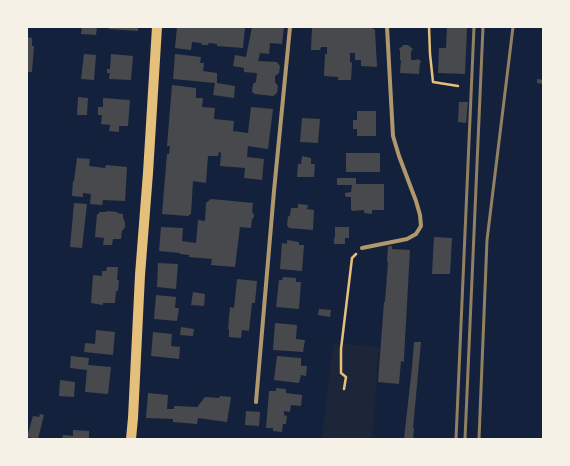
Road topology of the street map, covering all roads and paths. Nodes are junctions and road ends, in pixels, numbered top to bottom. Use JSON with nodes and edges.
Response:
{"nodes":[{"id":1,"x":157,"y":27,"type":"edge"},
{"id":2,"x":290,"y":27,"type":"edge"},
{"id":3,"x":387,"y":27,"type":"edge"},
{"id":4,"x":430,"y":27,"type":"edge"},
{"id":5,"x":458,"y":86,"type":"dead end"},
{"id":6,"x":362,"y":248,"type":"joint"},
{"id":7,"x":344,"y":390,"type":"dead end"},
{"id":8,"x":256,"y":402,"type":"dead end"},
{"id":9,"x":131,"y":439,"type":"edge"}],
"edges":[{"from":1,"to":9,"type":"main road"},
{"from":2,"to":8,"type":"street"},
{"from":3,"to":6,"type":"street"},
{"from":4,"to":5,"type":"path"},
{"from":6,"to":7,"type":"path"}]}
